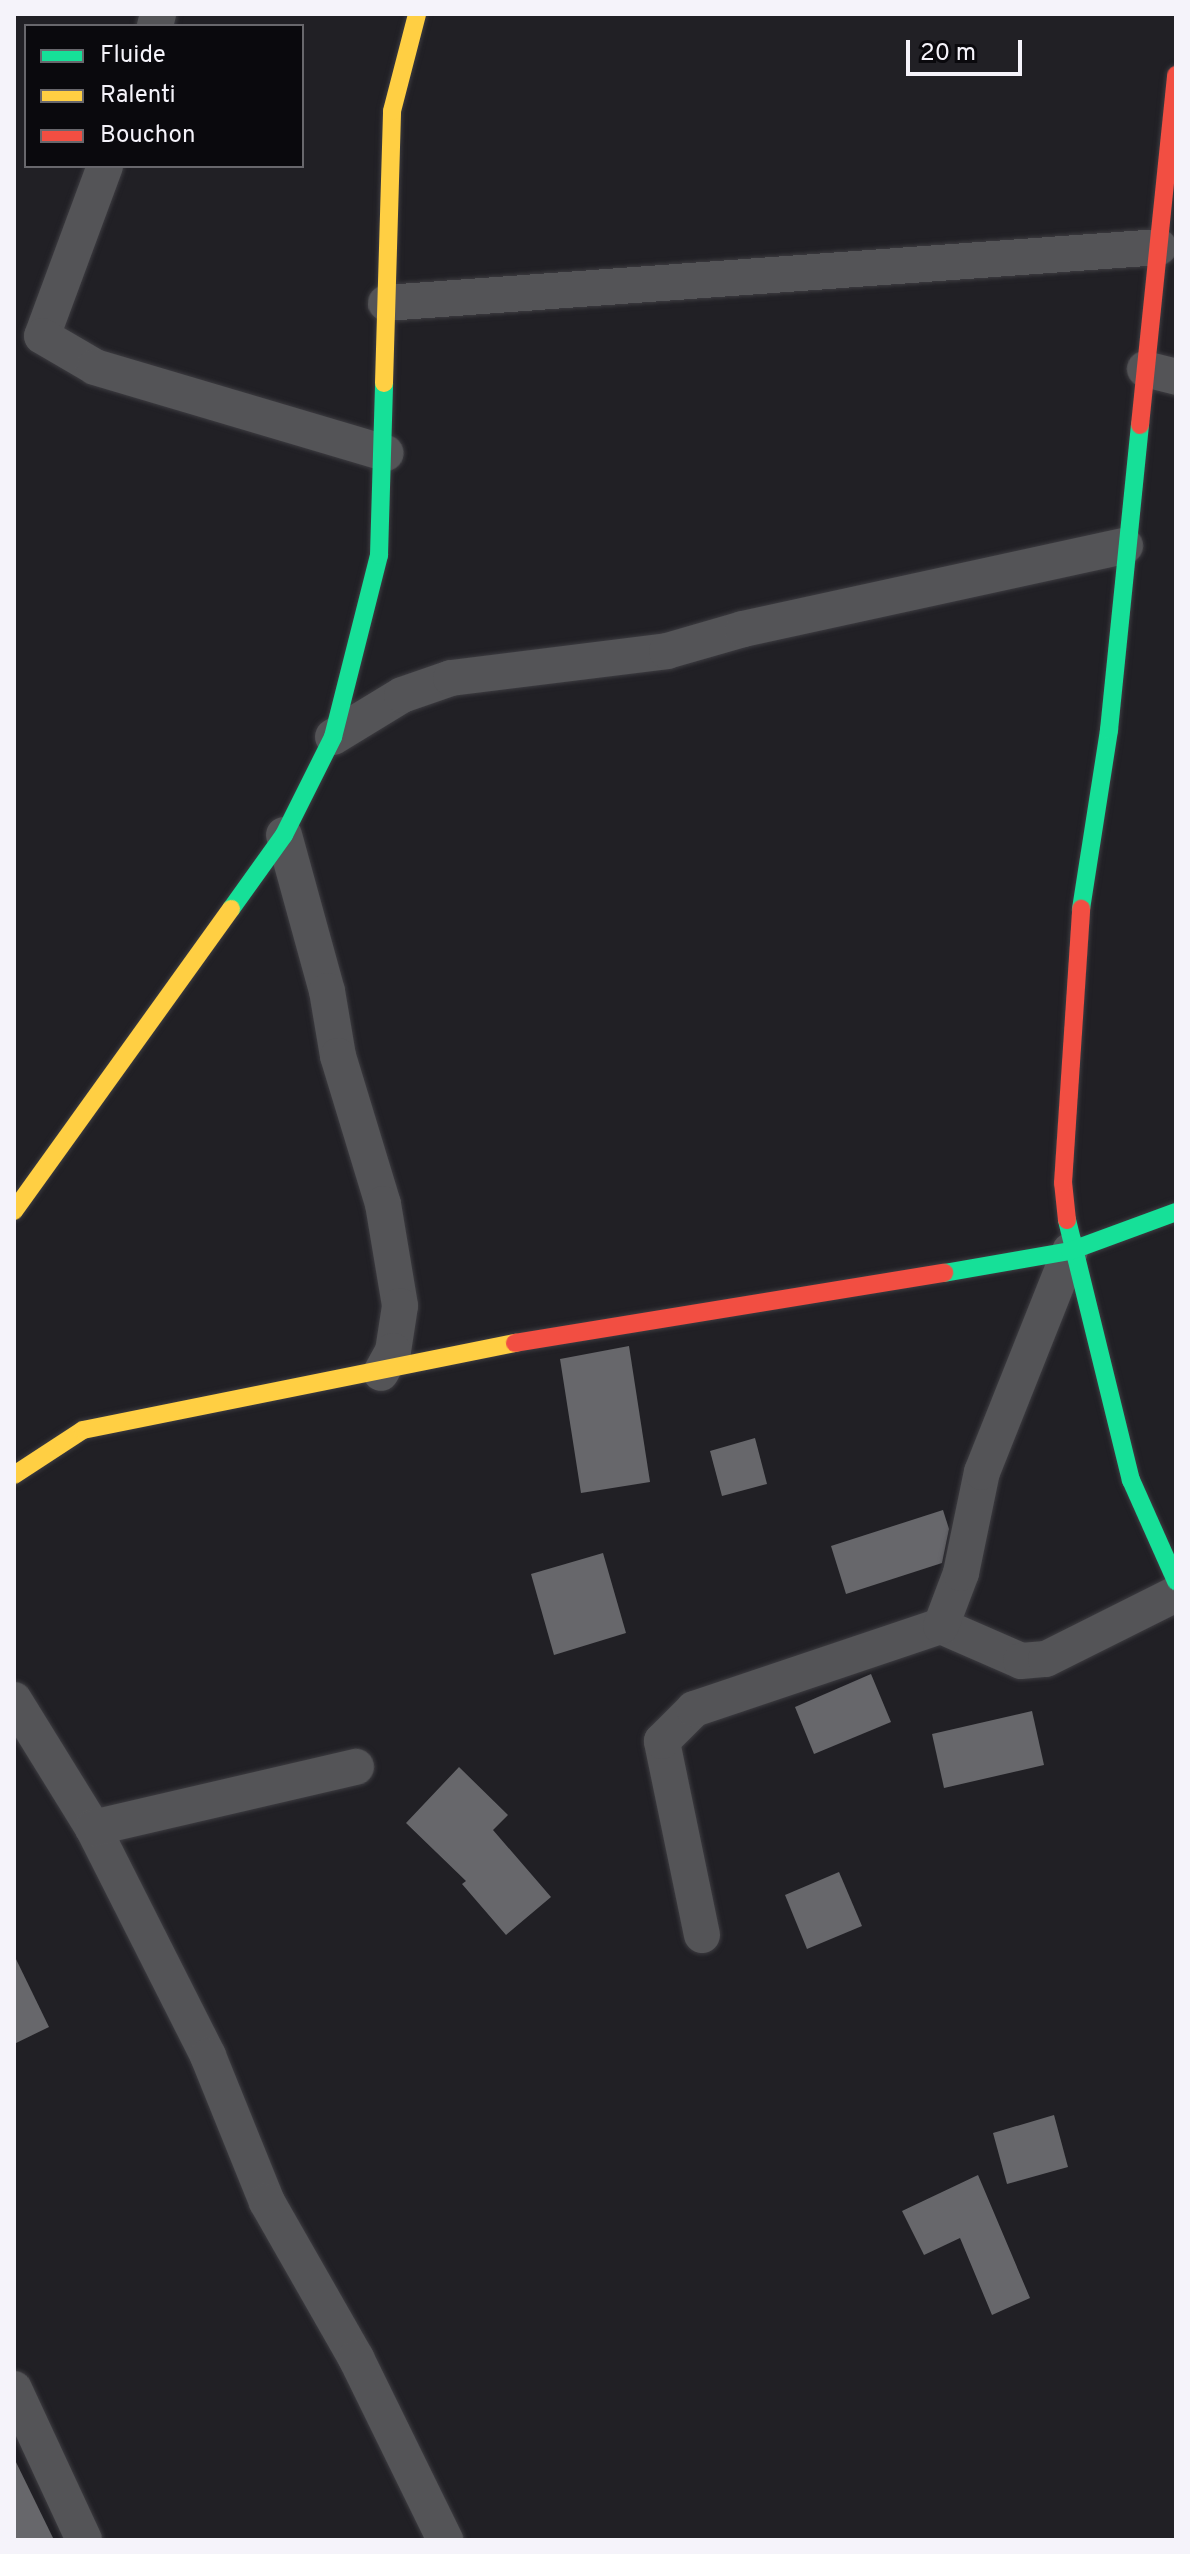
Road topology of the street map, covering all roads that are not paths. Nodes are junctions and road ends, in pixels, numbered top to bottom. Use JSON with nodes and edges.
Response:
{"nodes":[{"id":1,"x":417,"y":14,"type":"edge"},
{"id":2,"x":1176,"y":75,"type":"edge"},
{"id":3,"x":104,"y":168,"type":"edge"},
{"id":4,"x":1159,"y":247,"type":"junction"},
{"id":5,"x":386,"y":303,"type":"junction"},
{"id":6,"x":28,"y":329,"type":"edge"},
{"id":7,"x":1160,"y":373,"type":"edge"},
{"id":8,"x":386,"y":453,"type":"junction"},
{"id":9,"x":1125,"y":546,"type":"junction"},
{"id":10,"x":333,"y":737,"type":"junction"},
{"id":11,"x":284,"y":835,"type":"junction"},
{"id":12,"x":14,"y":1211,"type":"edge"},
{"id":13,"x":1176,"y":1212,"type":"edge"},
{"id":14,"x":1070,"y":1251,"type":"junction"},
{"id":15,"x":381,"y":1373,"type":"junction"},
{"id":16,"x":14,"y":1475,"type":"edge"},
{"id":17,"x":1176,"y":1581,"type":"edge"},
{"id":18,"x":1176,"y":1594,"type":"edge"},
{"id":19,"x":941,"y":1626,"type":"junction"},
{"id":20,"x":19,"y":1719,"type":"edge"},
{"id":21,"x":356,"y":1767,"type":"dead end"},
{"id":22,"x":93,"y":1828,"type":"junction"},
{"id":23,"x":702,"y":1935,"type":"dead end"},
{"id":24,"x":14,"y":2389,"type":"edge"},
{"id":25,"x":84,"y":2540,"type":"edge"},
{"id":26,"x":445,"y":2540,"type":"edge"}],
"edges":[{"from":1,"to":5,"type":"street"},
{"from":2,"to":4,"type":"street"},
{"from":3,"to":6,"type":"street"},
{"from":4,"to":5,"type":"street"},
{"from":4,"to":7,"type":"street"},
{"from":5,"to":8,"type":"street"},
{"from":6,"to":8,"type":"street"},
{"from":7,"to":9,"type":"street"},
{"from":8,"to":10,"type":"street"},
{"from":9,"to":10,"type":"street"},
{"from":9,"to":14,"type":"street"},
{"from":10,"to":11,"type":"street"},
{"from":11,"to":12,"type":"street"},
{"from":11,"to":15,"type":"street"},
{"from":13,"to":14,"type":"street"},
{"from":14,"to":15,"type":"street"},
{"from":14,"to":17,"type":"street"},
{"from":14,"to":19,"type":"street"},
{"from":15,"to":16,"type":"street"},
{"from":18,"to":19,"type":"street"},
{"from":19,"to":23,"type":"street"},
{"from":20,"to":22,"type":"street"},
{"from":21,"to":22,"type":"street"},
{"from":22,"to":26,"type":"street"},
{"from":24,"to":25,"type":"street"}]}
